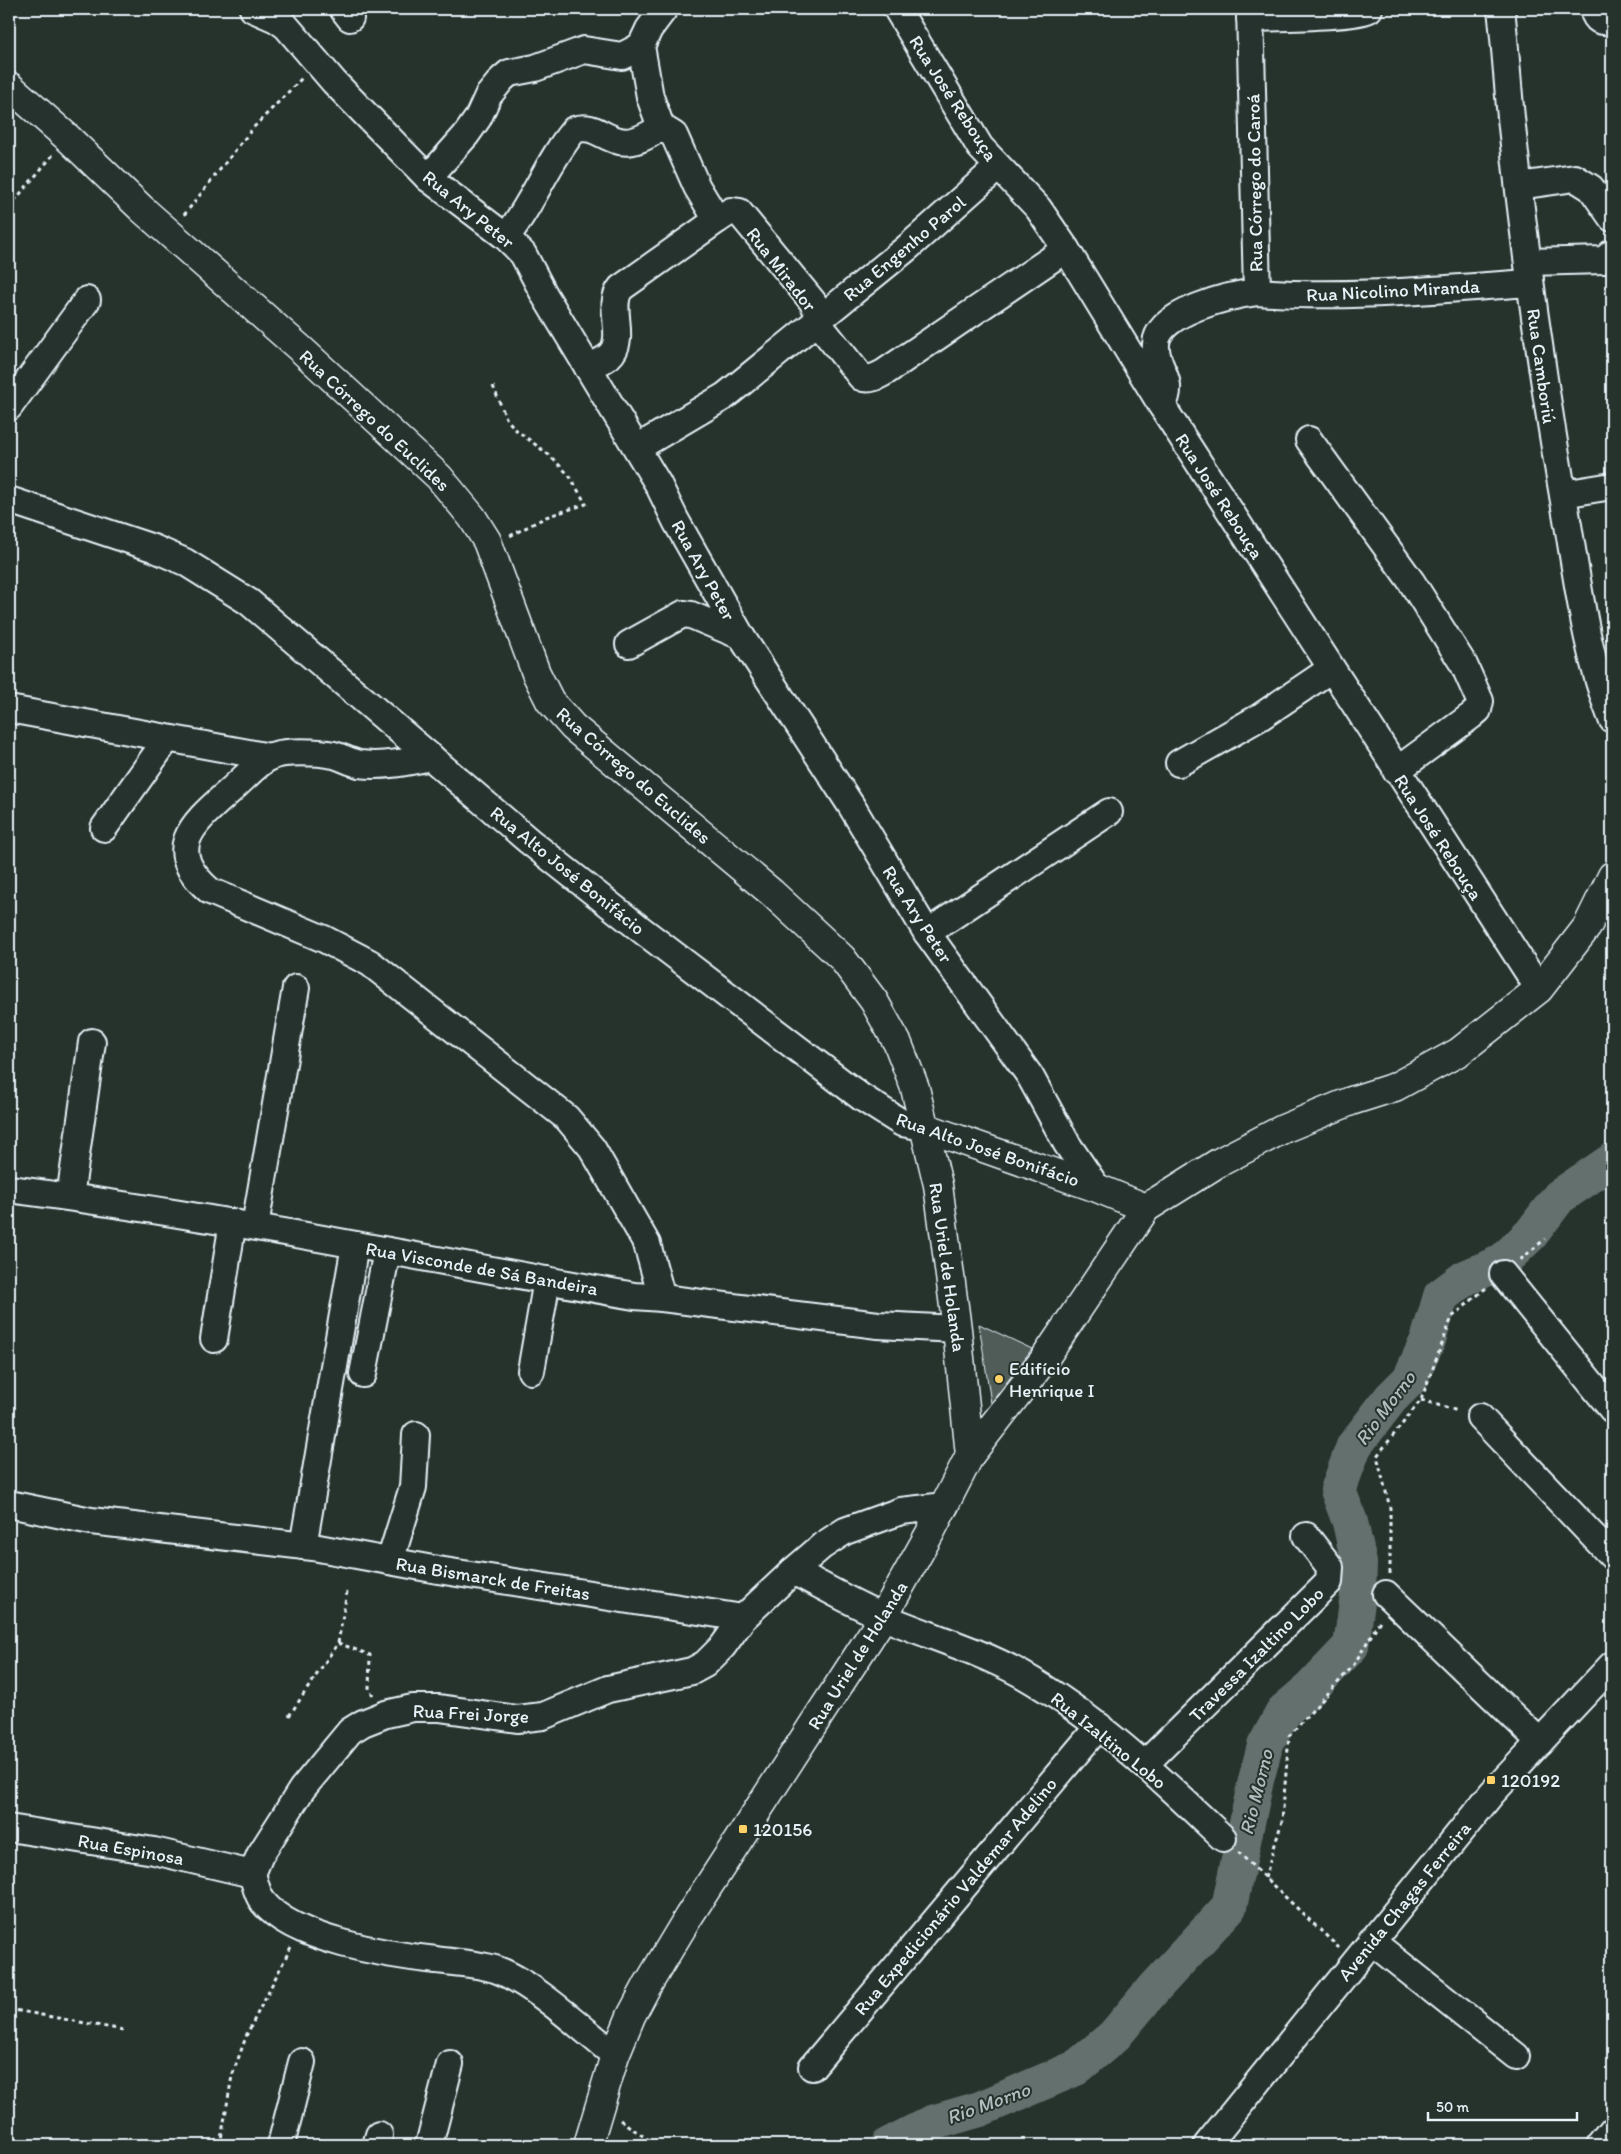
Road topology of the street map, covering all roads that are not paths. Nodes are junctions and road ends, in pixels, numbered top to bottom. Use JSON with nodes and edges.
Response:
{"nodes":[{"id":1,"x":253,"y":9,"type":"edge"},
{"id":2,"x":664,"y":9,"type":"edge"},
{"id":3,"x":897,"y":9,"type":"edge"},
{"id":4,"x":1369,"y":9,"type":"edge"},
{"id":5,"x":1501,"y":9,"type":"edge"},
{"id":6,"x":1250,"y":13,"type":"edge"},
{"id":7,"x":641,"y":46,"type":"junction"},
{"id":8,"x":9,"y":86,"type":"edge"},
{"id":9,"x":661,"y":127,"type":"junction"},
{"id":10,"x":998,"y":167,"type":"junction"},
{"id":11,"x":428,"y":178,"type":"junction"},
{"id":12,"x":1518,"y":186,"type":"junction"},
{"id":13,"x":1612,"y":218,"type":"edge"},
{"id":14,"x":718,"y":220,"type":"junction"},
{"id":15,"x":506,"y":237,"type":"junction"},
{"id":16,"x":1066,"y":249,"type":"junction"},
{"id":17,"x":1612,"y":253,"type":"edge"},
{"id":18,"x":1529,"y":273,"type":"junction"},
{"id":19,"x":1257,"y":292,"type":"junction"},
{"id":20,"x":87,"y":300,"type":"dead end"},
{"id":21,"x":817,"y":322,"type":"junction"},
{"id":22,"x":588,"y":368,"type":"junction"},
{"id":23,"x":1162,"y":406,"type":"junction"},
{"id":24,"x":9,"y":407,"type":"edge"},
{"id":25,"x":1309,"y":440,"type":"dead end"},
{"id":26,"x":637,"y":448,"type":"junction"},
{"id":27,"x":1612,"y":486,"type":"edge"},
{"id":28,"x":1563,"y":494,"type":"junction"},
{"id":29,"x":9,"y":500,"type":"edge"},
{"id":30,"x":741,"y":636,"type":"junction"},
{"id":31,"x":629,"y":644,"type":"dead end"},
{"id":32,"x":1331,"y":669,"type":"junction"},
{"id":33,"x":9,"y":709,"type":"edge"},
{"id":34,"x":1612,"y":719,"type":"edge"},
{"id":35,"x":167,"y":739,"type":"junction"},
{"id":36,"x":270,"y":756,"type":"junction"},
{"id":37,"x":431,"y":757,"type":"junction"},
{"id":38,"x":1179,"y":763,"type":"dead end"},
{"id":39,"x":1396,"y":771,"type":"junction"},
{"id":40,"x":1109,"y":812,"type":"dead end"},
{"id":41,"x":104,"y":828,"type":"dead end"},
{"id":42,"x":1612,"y":876,"type":"edge"},
{"id":43,"x":927,"y":933,"type":"junction"},
{"id":44,"x":296,"y":988,"type":"dead end"},
{"id":45,"x":1539,"y":989,"type":"junction"},
{"id":46,"x":92,"y":1042,"type":"dead end"},
{"id":47,"x":924,"y":1127,"type":"junction"},
{"id":48,"x":1097,"y":1188,"type":"junction"},
{"id":49,"x":9,"y":1189,"type":"edge"},
{"id":50,"x":70,"y":1197,"type":"junction"},
{"id":51,"x":1146,"y":1208,"type":"junction"},
{"id":52,"x":244,"y":1224,"type":"junction"},
{"id":53,"x":355,"y":1244,"type":"junction"},
{"id":54,"x":387,"y":1251,"type":"junction"},
{"id":55,"x":1504,"y":1274,"type":"road end"},
{"id":56,"x":547,"y":1280,"type":"junction"},
{"id":57,"x":662,"y":1298,"type":"junction"},
{"id":58,"x":958,"y":1329,"type":"junction"},
{"id":59,"x":214,"y":1339,"type":"dead end"},
{"id":60,"x":531,"y":1371,"type":"dead end"},
{"id":61,"x":363,"y":1374,"type":"dead end"},
{"id":62,"x":1612,"y":1409,"type":"edge"},
{"id":63,"x":1480,"y":1418,"type":"road end"},
{"id":64,"x":416,"y":1435,"type":"dead end"},
{"id":65,"x":970,"y":1455,"type":"junction"},
{"id":66,"x":9,"y":1504,"type":"edge"},
{"id":67,"x":944,"y":1506,"type":"junction"},
{"id":68,"x":1306,"y":1536,"type":"dead end"},
{"id":69,"x":303,"y":1546,"type":"junction"},
{"id":70,"x":1612,"y":1556,"type":"edge"},
{"id":71,"x":390,"y":1561,"type":"junction"},
{"id":72,"x":793,"y":1571,"type":"junction"},
{"id":73,"x":1386,"y":1594,"type":"road end"},
{"id":74,"x":883,"y":1616,"type":"junction"},
{"id":75,"x":743,"y":1618,"type":"junction"},
{"id":76,"x":1612,"y":1665,"type":"edge"},
{"id":77,"x":1099,"y":1726,"type":"junction"},
{"id":78,"x":1540,"y":1742,"type":"junction"},
{"id":79,"x":1144,"y":1764,"type":"junction"},
{"id":80,"x":9,"y":1828,"type":"edge"},
{"id":81,"x":1223,"y":1838,"type":"road end"},
{"id":82,"x":252,"y":1874,"type":"junction"},
{"id":83,"x":1371,"y":1941,"type":"junction"},
{"id":84,"x":615,"y":2055,"type":"junction"},
{"id":85,"x":1516,"y":2056,"type":"dead end"},
{"id":86,"x":302,"y":2062,"type":"dead end"},
{"id":87,"x":450,"y":2064,"type":"dead end"},
{"id":88,"x":812,"y":2066,"type":"dead end"},
{"id":89,"x":1612,"y":2130,"type":"edge"},
{"id":90,"x":281,"y":2145,"type":"edge"},
{"id":91,"x":429,"y":2145,"type":"edge"},
{"id":92,"x":588,"y":2145,"type":"edge"},
{"id":93,"x":1207,"y":2145,"type":"edge"},
{"id":94,"x":1600,"y":2145,"type":"edge"}],
"edges":[{"from":1,"to":11,"type":"street","name":"Rua Ary Peter"},
{"from":2,"to":7,"type":"street"},
{"from":3,"to":10,"type":"street","name":"Rua José Rebouça"},
{"from":4,"to":6,"type":"street"},
{"from":5,"to":12,"type":"street","name":"Rua Camboriú"},
{"from":6,"to":19,"type":"street","name":"Rua Córrego do Caroá"},
{"from":7,"to":9,"type":"street"},
{"from":7,"to":11,"type":"street"},
{"from":8,"to":47,"type":"main road","name":"Rua Córrego do Euclides"},
{"from":9,"to":14,"type":"street"},
{"from":9,"to":15,"type":"street"},
{"from":10,"to":16,"type":"street","name":"Rua José Rebouça"},
{"from":10,"to":21,"type":"street","name":"Rua Engenho Parol"},
{"from":11,"to":15,"type":"street","name":"Rua Ary Peter"},
{"from":12,"to":13,"type":"street"},
{"from":12,"to":18,"type":"street","name":"Rua Camboriú"},
{"from":14,"to":21,"type":"street","name":"Rua Mirador"},
{"from":14,"to":22,"type":"street","name":"Rua Mirador"},
{"from":15,"to":22,"type":"street","name":"Rua Ary Peter"},
{"from":16,"to":21,"type":"street","name":"Rua Mirador"},
{"from":16,"to":23,"type":"street","name":"Rua José Rebouça"},
{"from":17,"to":18,"type":"street","name":"Rua Nicolino Miranda"},
{"from":18,"to":19,"type":"street","name":"Rua Nicolino Miranda"},
{"from":18,"to":28,"type":"street","name":"Rua Camboriú"},
{"from":19,"to":23,"type":"street","name":"Rua Córrego do Caroá"},
{"from":20,"to":24,"type":"street"},
{"from":21,"to":26,"type":"street","name":"Rua Engenho Parol"},
{"from":22,"to":26,"type":"street","name":"Rua Ary Peter"},
{"from":23,"to":32,"type":"street","name":"Rua José Rebouça"},
{"from":25,"to":39,"type":"street"},
{"from":26,"to":30,"type":"street","name":"Rua Ary Peter"},
{"from":27,"to":28,"type":"street"},
{"from":28,"to":34,"type":"street","name":"Rua Camboriú"},
{"from":29,"to":37,"type":"street","name":"Rua Alto José Bonifácio"},
{"from":30,"to":31,"type":"street"},
{"from":30,"to":43,"type":"street","name":"Rua Ary Peter"},
{"from":32,"to":38,"type":"street"},
{"from":32,"to":39,"type":"street","name":"Rua José Rebouça"},
{"from":33,"to":35,"type":"street"},
{"from":35,"to":36,"type":"street"},
{"from":35,"to":41,"type":"street"},
{"from":36,"to":37,"type":"street"},
{"from":36,"to":57,"type":"street"},
{"from":37,"to":47,"type":"street","name":"Rua Alto José Bonifácio"},
{"from":39,"to":45,"type":"street","name":"Rua José Rebouça"},
{"from":40,"to":43,"type":"street"},
{"from":42,"to":45,"type":"main road"},
{"from":43,"to":48,"type":"street","name":"Rua Ary Peter"},
{"from":44,"to":52,"type":"street"},
{"from":45,"to":51,"type":"main road"},
{"from":46,"to":50,"type":"street"},
{"from":47,"to":48,"type":"main road","name":"Rua Alto José Bonifácio"},
{"from":47,"to":58,"type":"main road","name":"Rua Uriel de Holanda"},
{"from":48,"to":51,"type":"main road","name":"Rua Alto José Bonifácio"},
{"from":49,"to":50,"type":"street","name":"Rua Visconde de Sá Bandeira"},
{"from":50,"to":52,"type":"street","name":"Rua Visconde de Sá Bandeira"},
{"from":51,"to":65,"type":"main road"},
{"from":52,"to":53,"type":"street","name":"Rua Visconde de Sá Bandeira"},
{"from":52,"to":59,"type":"street"},
{"from":53,"to":54,"type":"street","name":"Rua Visconde de Sá Bandeira"},
{"from":53,"to":69,"type":"street"},
{"from":54,"to":56,"type":"street","name":"Rua Visconde de Sá Bandeira"},
{"from":54,"to":61,"type":"street"},
{"from":55,"to":62,"type":"street"},
{"from":56,"to":57,"type":"street","name":"Rua Visconde de Sá Bandeira"},
{"from":56,"to":60,"type":"street"},
{"from":57,"to":58,"type":"street","name":"Rua Visconde de Sá Bandeira"},
{"from":58,"to":65,"type":"main road","name":"Rua Uriel de Holanda"},
{"from":63,"to":70,"type":"street"},
{"from":64,"to":71,"type":"street"},
{"from":65,"to":67,"type":"main road","name":"Rua Uriel de Holanda"},
{"from":66,"to":69,"type":"street","name":"Rua Bismarck de Freitas"},
{"from":67,"to":72,"type":"street"},
{"from":67,"to":74,"type":"main road","name":"Rua Uriel de Holanda"},
{"from":68,"to":79,"type":"street","name":"Travessa Izaltino Lobo"},
{"from":69,"to":71,"type":"street","name":"Rua Bismarck de Freitas"},
{"from":71,"to":75,"type":"street","name":"Rua Bismarck de Freitas"},
{"from":72,"to":74,"type":"street","name":"Rua Izaltino Lobo"},
{"from":72,"to":75,"type":"street"},
{"from":73,"to":78,"type":"street"},
{"from":74,"to":77,"type":"street","name":"Rua Izaltino Lobo"},
{"from":74,"to":84,"type":"main road","name":"Rua Uriel de Holanda"},
{"from":75,"to":82,"type":"street","name":"Rua Frei Jorge"},
{"from":76,"to":78,"type":"street","name":"Avenida Chagas Ferreira"},
{"from":77,"to":79,"type":"street","name":"Rua Izaltino Lobo"},
{"from":77,"to":88,"type":"street","name":"Rua Expedicionário Valdemar Adelino"},
{"from":78,"to":83,"type":"street","name":"Avenida Chagas Ferreira"},
{"from":79,"to":81,"type":"street","name":"Rua Izaltino Lobo"},
{"from":80,"to":82,"type":"street","name":"Rua Espinosa"},
{"from":82,"to":84,"type":"street"},
{"from":83,"to":85,"type":"street"},
{"from":83,"to":93,"type":"street","name":"Avenida Chagas Ferreira"},
{"from":84,"to":92,"type":"main road","name":"Rua Uriel de Holanda"},
{"from":86,"to":90,"type":"street"},
{"from":87,"to":91,"type":"street"},
{"from":89,"to":94,"type":"street"}]}
